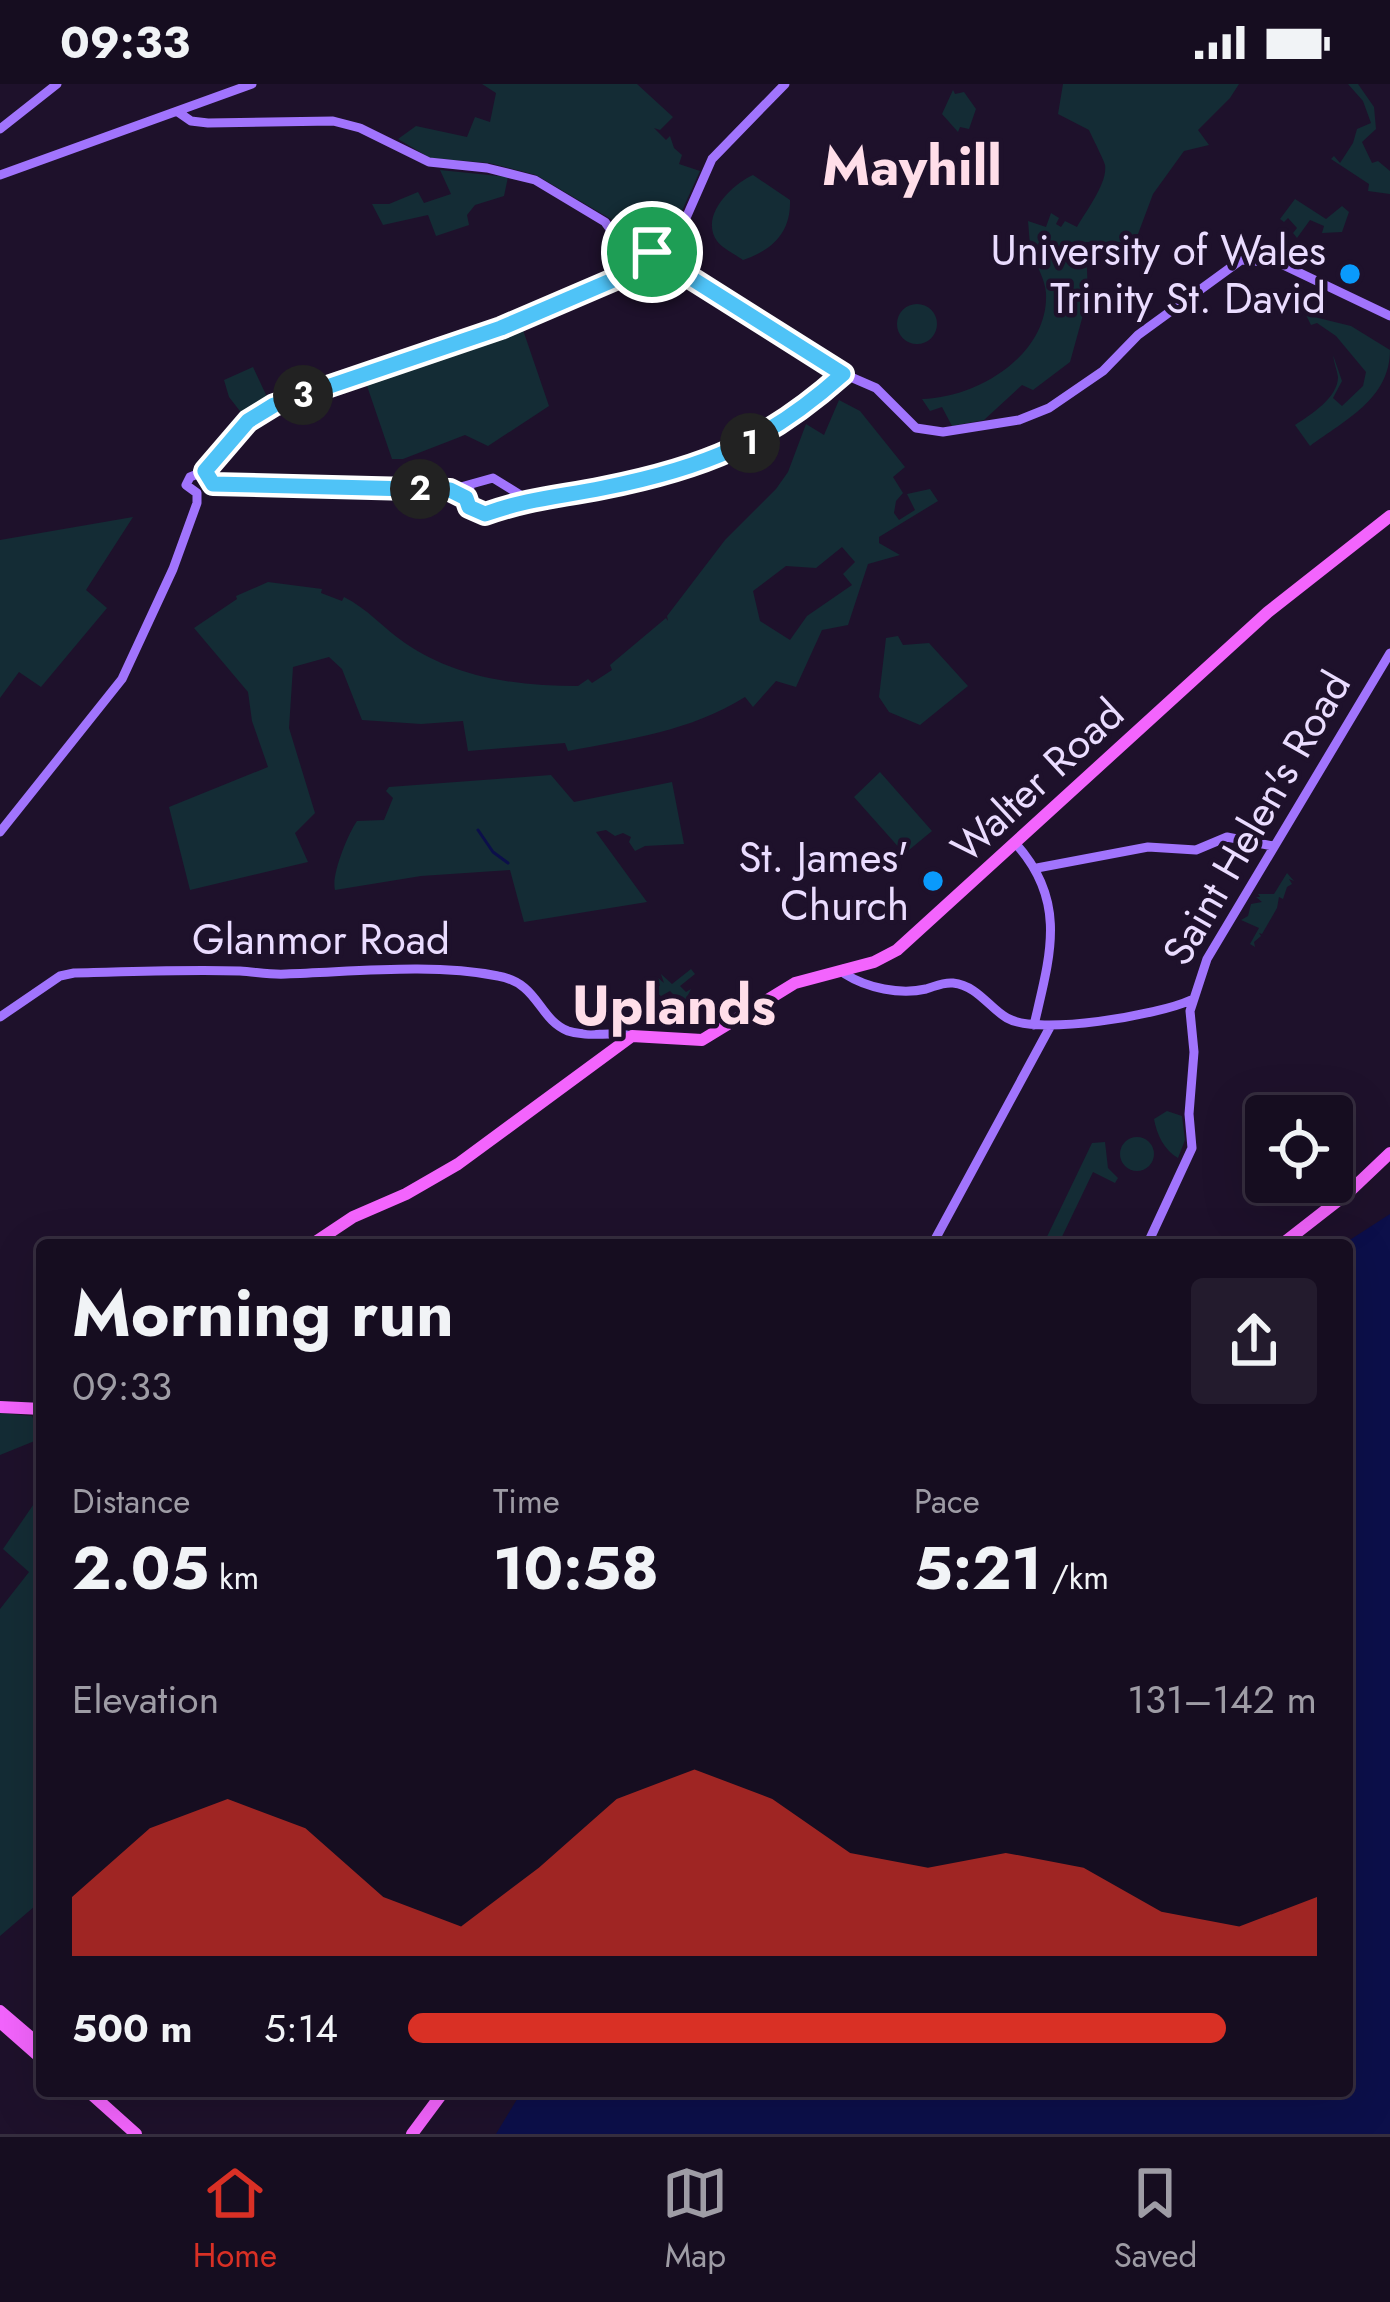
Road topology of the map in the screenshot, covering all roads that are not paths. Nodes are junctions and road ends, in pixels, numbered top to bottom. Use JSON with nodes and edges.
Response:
{"nodes":[{"id":1,"x":57,"y":84,"type":"edge"},
{"id":2,"x":252,"y":84,"type":"edge"},
{"id":3,"x":785,"y":84,"type":"edge"},
{"id":4,"x":178,"y":112,"type":"junction"},
{"id":5,"x":0,"y":130,"type":"edge"},
{"id":6,"x":0,"y":175,"type":"edge"},
{"id":7,"x":658,"y":257,"type":"junction"},
{"id":8,"x":1390,"y":316,"type":"edge"},
{"id":9,"x":843,"y":374,"type":"junction"},
{"id":10,"x":205,"y":471,"type":"junction"},
{"id":11,"x":213,"y":484,"type":"junction"},
{"id":12,"x":470,"y":486,"type":"junction"},
{"id":13,"x":450,"y":490,"type":"junction"},
{"id":14,"x":508,"y":490,"type":"junction"},
{"id":15,"x":197,"y":493,"type":"junction"},
{"id":16,"x":466,"y":498,"type":"junction"},
{"id":17,"x":528,"y":499,"type":"junction"},
{"id":18,"x":501,"y":508,"type":"junction"},
{"id":19,"x":1384,"y":521,"type":"edge"},
{"id":20,"x":1390,"y":536,"type":"edge"},
{"id":21,"x":1390,"y":653,"type":"edge"},
{"id":22,"x":0,"y":832,"type":"edge"},
{"id":23,"x":1016,"y":844,"type":"junction"},
{"id":24,"x":1273,"y":846,"type":"junction"},
{"id":25,"x":1037,"y":868,"type":"junction"},
{"id":26,"x":839,"y":970,"type":"junction"},
{"id":27,"x":1191,"y":1000,"type":"junction"},
{"id":28,"x":0,"y":1017,"type":"edge"},
{"id":29,"x":1034,"y":1025,"type":"junction"},
{"id":30,"x":1050,"y":1027,"type":"junction"},
{"id":31,"x":632,"y":1036,"type":"junction"},
{"id":32,"x":1390,"y":1158,"type":"edge"},
{"id":33,"x":320,"y":1239,"type":"edge"},
{"id":34,"x":935,"y":1239,"type":"edge"},
{"id":35,"x":1151,"y":1239,"type":"edge"},
{"id":36,"x":1289,"y":1239,"type":"edge"},
{"id":37,"x":1298,"y":1239,"type":"edge"},
{"id":38,"x":0,"y":1407,"type":"edge"},
{"id":39,"x":36,"y":1409,"type":"edge"},
{"id":40,"x":0,"y":2011,"type":"edge"},
{"id":41,"x":0,"y":2022,"type":"edge"},
{"id":42,"x":36,"y":2042,"type":"edge"},
{"id":43,"x":36,"y":2055,"type":"edge"},
{"id":44,"x":84,"y":2097,"type":"edge"},
{"id":45,"x":93,"y":2097,"type":"edge"},
{"id":46,"x":440,"y":2097,"type":"edge"},
{"id":47,"x":118,"y":2125,"type":"edge"},
{"id":48,"x":136,"y":2134,"type":"edge"},
{"id":49,"x":412,"y":2134,"type":"edge"}],
"edges":[{"from":1,"to":5,"type":"street"},
{"from":2,"to":4,"type":"street"},
{"from":3,"to":7,"type":"street"},
{"from":4,"to":6,"type":"street"},
{"from":4,"to":7,"type":"street"},
{"from":7,"to":9,"type":"street"},
{"from":7,"to":10,"type":"street"},
{"from":8,"to":9,"type":"street"},
{"from":9,"to":17,"type":"street"},
{"from":10,"to":11,"type":"street"},
{"from":10,"to":15,"type":"street"},
{"from":11,"to":13,"type":"street"},
{"from":11,"to":15,"type":"street"},
{"from":12,"to":13,"type":"street"},
{"from":12,"to":14,"type":"street"},
{"from":12,"to":16,"type":"street"},
{"from":13,"to":16,"type":"street"},
{"from":14,"to":17,"type":"street"},
{"from":14,"to":18,"type":"street"},
{"from":15,"to":22,"type":"street"},
{"from":16,"to":18,"type":"street"},
{"from":17,"to":18,"type":"street"},
{"from":19,"to":20,"type":"street"},
{"from":19,"to":23,"type":"main road","name":"Walter Road"},
{"from":21,"to":24,"type":"street","name":"Saint Helen's Road"},
{"from":23,"to":25,"type":"street"},
{"from":23,"to":26,"type":"main road","name":"Walter Road"},
{"from":24,"to":25,"type":"street"},
{"from":24,"to":27,"type":"street","name":"Saint Helen's Road"},
{"from":25,"to":29,"type":"street"},
{"from":26,"to":29,"type":"street"},
{"from":26,"to":31,"type":"main road","name":"Walter Road"},
{"from":27,"to":30,"type":"street"},
{"from":27,"to":35,"type":"street","name":"Saint Helen's Road"},
{"from":28,"to":31,"type":"street","name":"Glanmor Road"},
{"from":29,"to":30,"type":"street"},
{"from":30,"to":34,"type":"street"},
{"from":31,"to":33,"type":"main road"},
{"from":32,"to":36,"type":"main road"},
{"from":32,"to":37,"type":"main road"},
{"from":38,"to":39,"type":"main road"},
{"from":40,"to":42,"type":"main road"},
{"from":41,"to":43,"type":"main road"},
{"from":44,"to":47,"type":"main road"},
{"from":45,"to":47,"type":"main road"},
{"from":46,"to":49,"type":"main road"},
{"from":47,"to":48,"type":"main road"}]}
